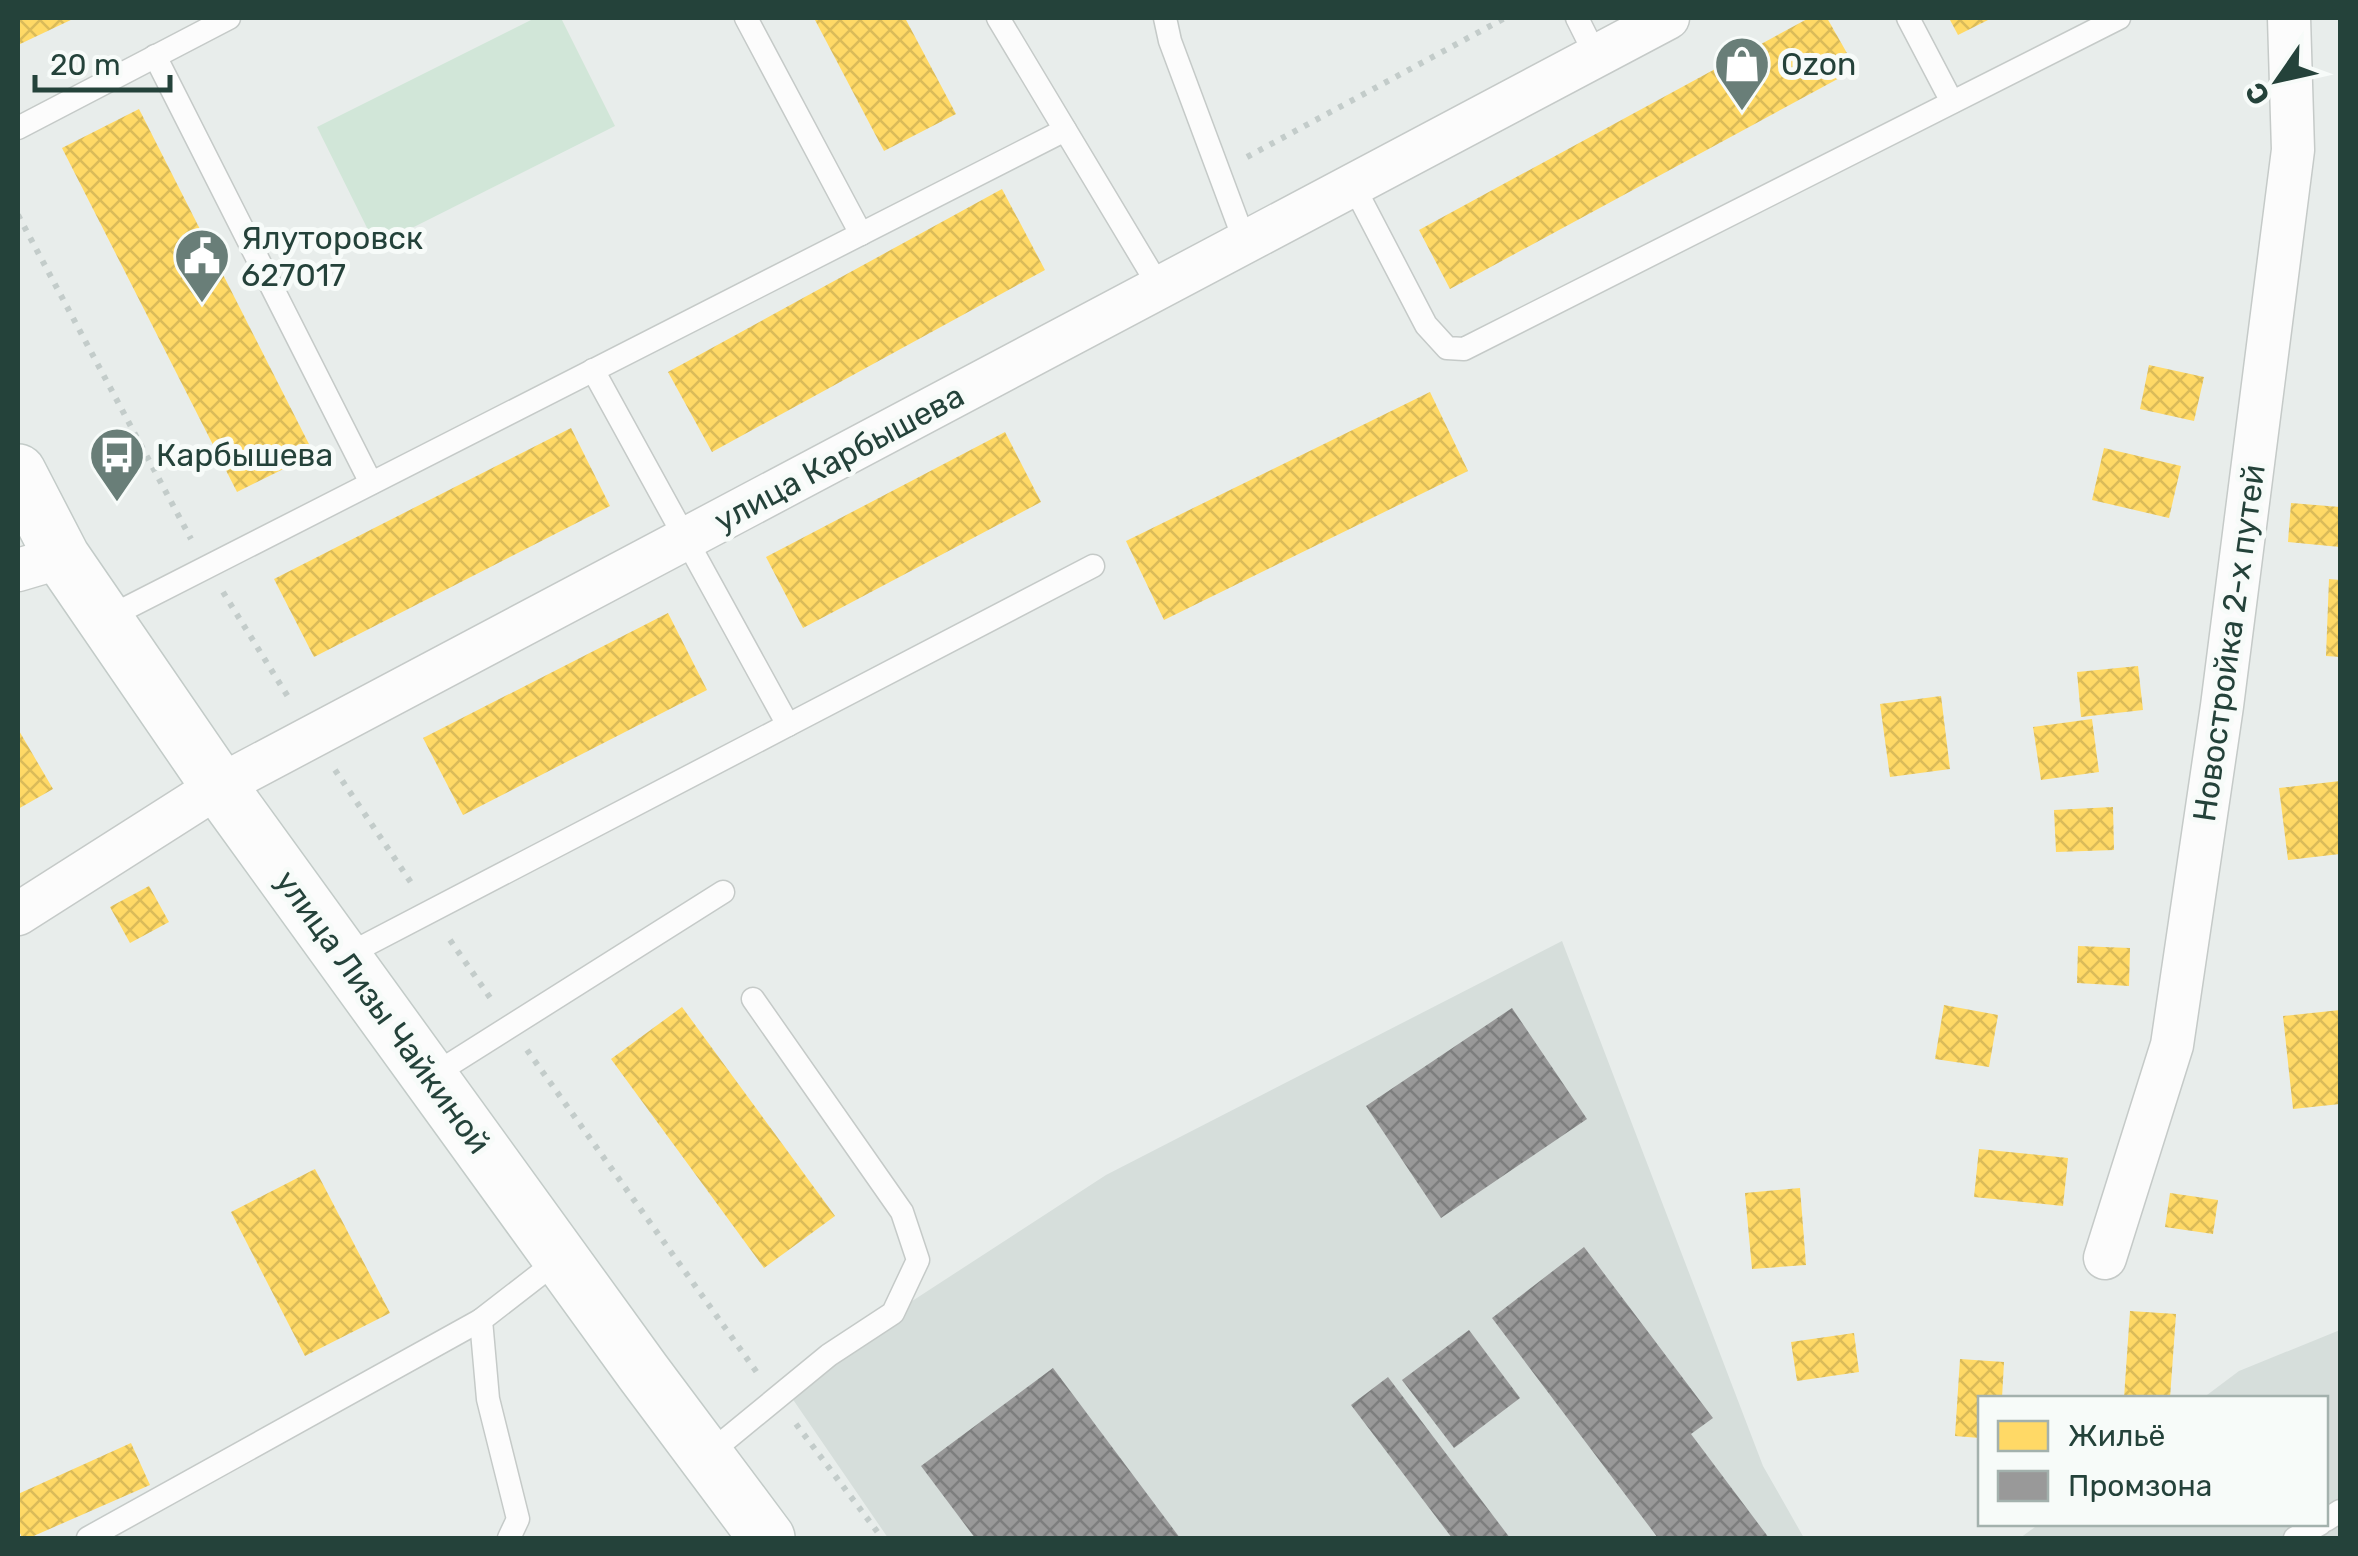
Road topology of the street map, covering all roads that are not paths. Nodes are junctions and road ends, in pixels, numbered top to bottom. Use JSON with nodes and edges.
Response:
{"nodes":[{"id":1,"x":229,"y":18,"type":"edge"},
{"id":2,"x":746,"y":18,"type":"edge"},
{"id":3,"x":998,"y":18,"type":"edge"},
{"id":4,"x":1165,"y":18,"type":"edge"},
{"id":5,"x":1576,"y":18,"type":"edge"},
{"id":6,"x":1668,"y":18,"type":"edge"},
{"id":7,"x":1908,"y":18,"type":"edge"},
{"id":8,"x":2118,"y":18,"type":"edge"},
{"id":9,"x":2289,"y":18,"type":"edge"},
{"id":10,"x":155,"y":56,"type":"junction"},
{"id":11,"x":1596,"y":56,"type":"junction"},
{"id":12,"x":1952,"y":102,"type":"junction"},
{"id":13,"x":18,"y":128,"type":"edge"},
{"id":14,"x":1065,"y":130,"type":"junction"},
{"id":15,"x":1353,"y":185,"type":"junction"},
{"id":16,"x":861,"y":234,"type":"junction"},
{"id":17,"x":1245,"y":242,"type":"junction"},
{"id":18,"x":1160,"y":288,"type":"junction"},
{"id":19,"x":594,"y":370,"type":"junction"},
{"id":20,"x":18,"y":472,"type":"edge"},
{"id":21,"x":371,"y":483,"type":"junction"},
{"id":22,"x":686,"y":540,"type":"junction"},
{"id":23,"x":40,"y":563,"type":"edge"},
{"id":24,"x":1093,"y":566,"type":"dead end"},
{"id":25,"x":105,"y":619,"type":"junction"},
{"id":26,"x":788,"y":725,"type":"junction"},
{"id":27,"x":220,"y":786,"type":"junction"},
{"id":28,"x":723,"y":892,"type":"dead end"},
{"id":29,"x":18,"y":914,"type":"edge"},
{"id":30,"x":343,"y":958,"type":"junction"},
{"id":31,"x":753,"y":999,"type":"dead end"},
{"id":32,"x":430,"y":1077,"type":"junction"},
{"id":33,"x":561,"y":1258,"type":"junction"},
{"id":34,"x":2104,"y":1258,"type":"dead end"},
{"id":35,"x":481,"y":1320,"type":"junction"},
{"id":36,"x":706,"y":1456,"type":"junction"},
{"id":37,"x":88,"y":1538,"type":"edge"},
{"id":38,"x":509,"y":1538,"type":"edge"},
{"id":39,"x":767,"y":1538,"type":"edge"}],
"edges":[{"from":1,"to":10,"type":"lane"},
{"from":2,"to":16,"type":"lane"},
{"from":3,"to":14,"type":"lane"},
{"from":4,"to":17,"type":"lane"},
{"from":5,"to":11,"type":"lane"},
{"from":6,"to":11,"type":"street","name":"улица Карбышева"},
{"from":7,"to":12,"type":"lane"},
{"from":8,"to":12,"type":"lane"},
{"from":9,"to":34,"type":"street","name":"Новостройка 2-х путей"},
{"from":10,"to":13,"type":"lane"},
{"from":10,"to":21,"type":"lane"},
{"from":11,"to":15,"type":"street","name":"улица Карбышева"},
{"from":12,"to":15,"type":"lane"},
{"from":14,"to":16,"type":"lane"},
{"from":14,"to":18,"type":"lane"},
{"from":15,"to":17,"type":"street","name":"улица Карбышева"},
{"from":16,"to":19,"type":"lane"},
{"from":17,"to":18,"type":"street","name":"улица Карбышева"},
{"from":18,"to":22,"type":"street","name":"улица Карбышева"},
{"from":19,"to":21,"type":"lane"},
{"from":19,"to":22,"type":"lane"},
{"from":20,"to":23,"type":"street","name":"улица Лизы Чайкиной"},
{"from":21,"to":25,"type":"lane"},
{"from":22,"to":26,"type":"lane"},
{"from":22,"to":27,"type":"street","name":"улица Карбышева"},
{"from":23,"to":25,"type":"street","name":"улица Лизы Чайкиной"},
{"from":24,"to":26,"type":"lane"},
{"from":25,"to":27,"type":"street","name":"улица Лизы Чайкиной"},
{"from":26,"to":30,"type":"lane"},
{"from":27,"to":29,"type":"street","name":"улица Карбышева"},
{"from":27,"to":30,"type":"street","name":"улица Лизы Чайкиной"},
{"from":28,"to":32,"type":"lane"},
{"from":30,"to":32,"type":"street","name":"улица Лизы Чайкиной"},
{"from":31,"to":36,"type":"lane"},
{"from":32,"to":33,"type":"street","name":"улица Лизы Чайкиной"},
{"from":33,"to":35,"type":"lane"},
{"from":33,"to":36,"type":"street","name":"улица Лизы Чайкиной"},
{"from":35,"to":37,"type":"lane"},
{"from":35,"to":38,"type":"lane"},
{"from":36,"to":39,"type":"street","name":"улица Лизы Чайкиной"}]}
